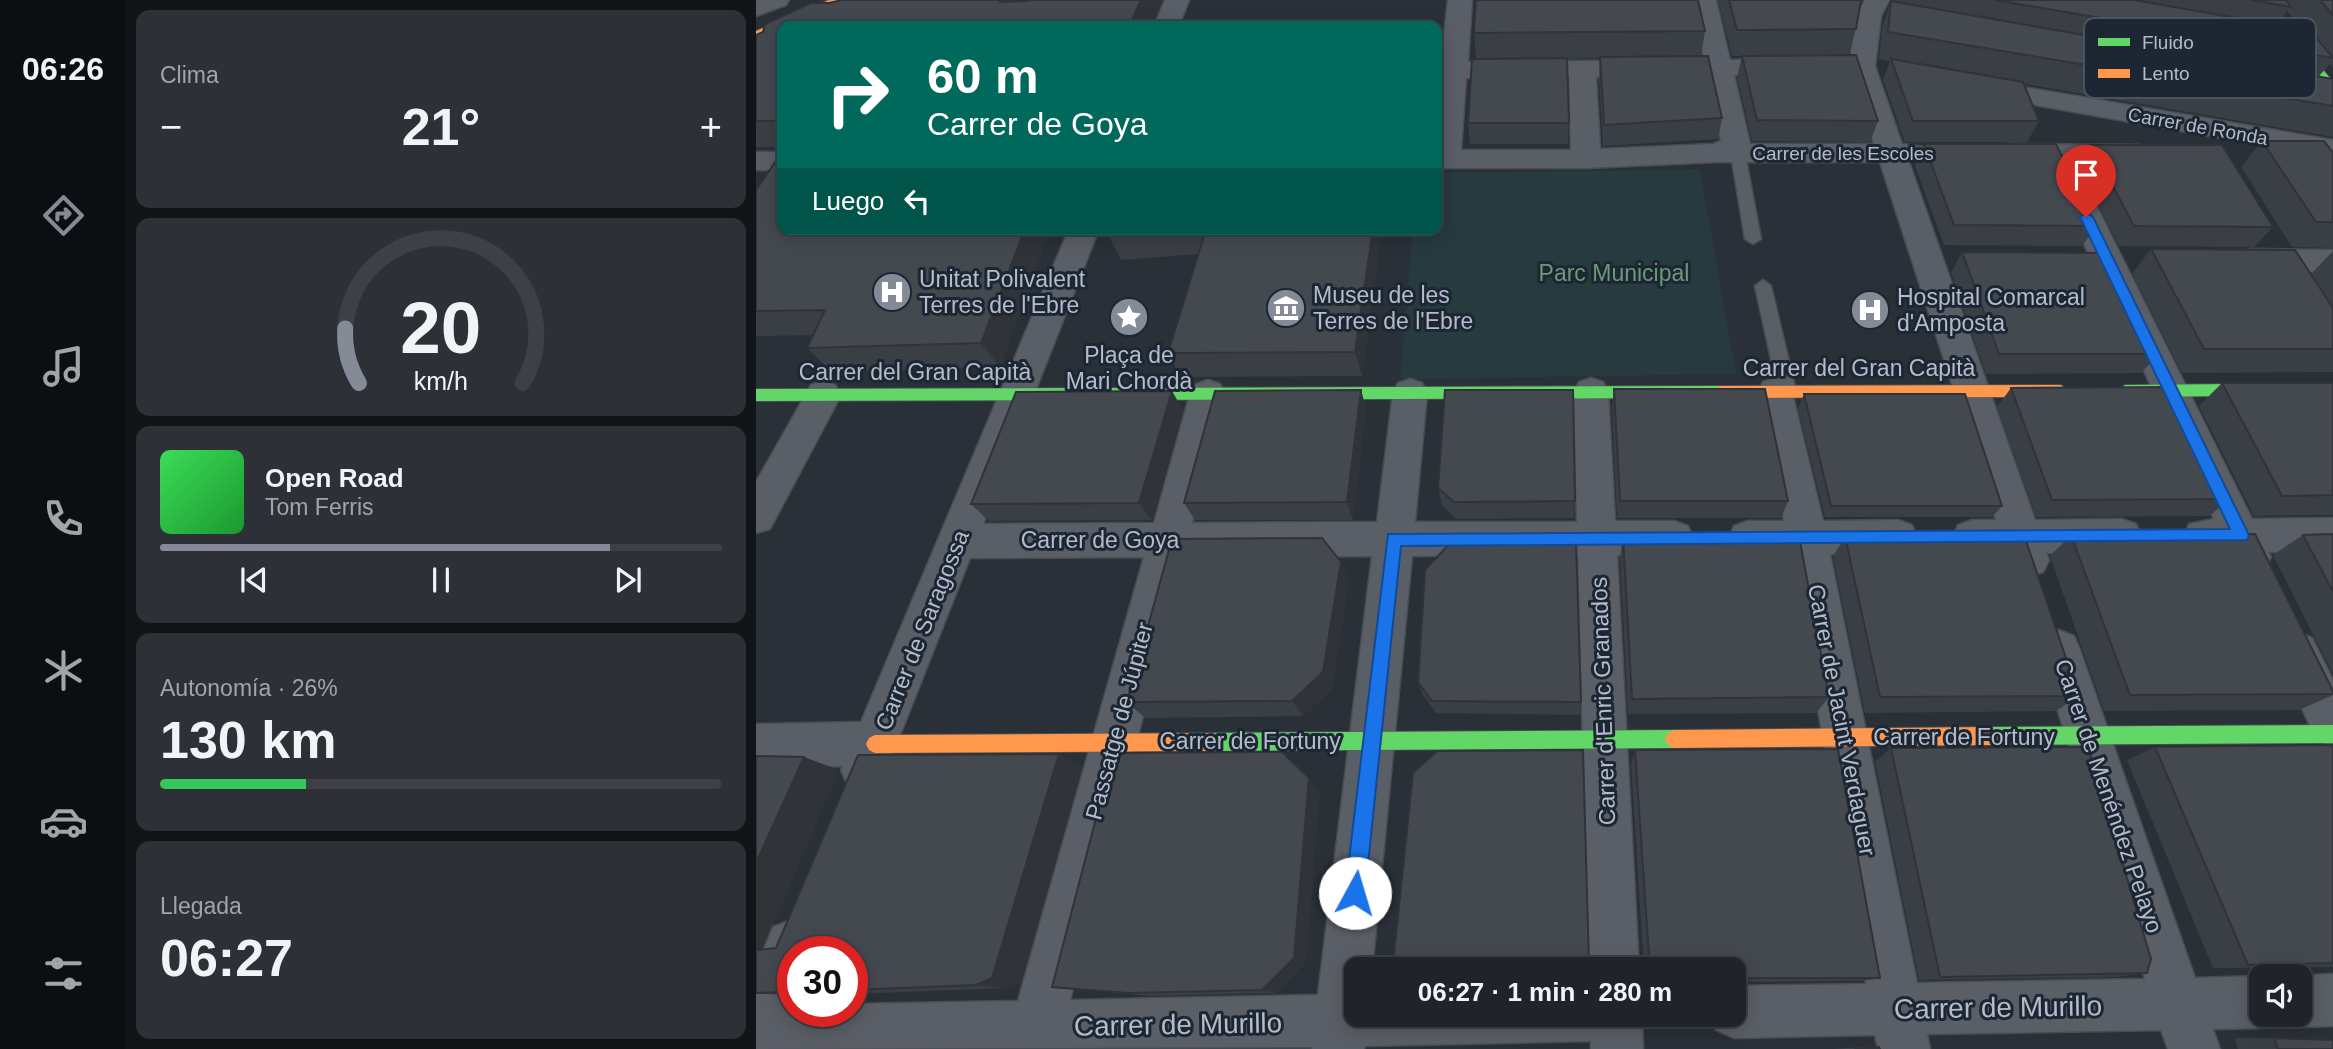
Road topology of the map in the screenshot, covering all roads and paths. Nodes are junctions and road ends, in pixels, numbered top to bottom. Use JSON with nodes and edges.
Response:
{"nodes":[{"id":1,"x":777,"y":0,"type":"edge"},
{"id":2,"x":838,"y":0,"type":"edge"},
{"id":3,"x":1177,"y":0,"type":"edge"},
{"id":4,"x":1460,"y":0,"type":"edge"},
{"id":5,"x":1704,"y":0,"type":"edge"},
{"id":6,"x":2262,"y":0,"type":"edge"},
{"id":7,"x":1873,"y":8,"type":"edge"},
{"id":8,"x":756,"y":9,"type":"edge"},
{"id":9,"x":860,"y":15,"type":"edge"},
{"id":10,"x":2276,"y":18,"type":"edge"},
{"id":11,"x":789,"y":21,"type":"edge"},
{"id":12,"x":841,"y":21,"type":"edge"},
{"id":13,"x":1169,"y":21,"type":"edge"},
{"id":14,"x":1897,"y":21,"type":"edge"},
{"id":15,"x":777,"y":26,"type":"edge"},
{"id":16,"x":756,"y":35,"type":"edge"},
{"id":17,"x":777,"y":48,"type":"edge"},
{"id":18,"x":756,"y":59,"type":"edge"},
{"id":19,"x":1717,"y":68,"type":"junction"},
{"id":20,"x":1852,"y":68,"type":"junction"},
{"id":21,"x":2316,"y":68,"type":"edge"},
{"id":22,"x":1582,"y":69,"type":"junction"},
{"id":23,"x":1445,"y":70,"type":"edge"},
{"id":24,"x":1952,"y":83,"type":"edge"},
{"id":25,"x":2333,"y":89,"type":"edge"},
{"id":26,"x":2028,"y":97,"type":"junction"},
{"id":27,"x":2333,"y":149,"type":"edge"},
{"id":28,"x":1727,"y":153,"type":"junction"},
{"id":29,"x":1892,"y":153,"type":"junction"},
{"id":30,"x":1946,"y":153,"type":"edge"},
{"id":31,"x":1987,"y":153,"type":"edge"},
{"id":32,"x":2055,"y":153,"type":"junction"},
{"id":33,"x":2162,"y":154,"type":"edge"},
{"id":34,"x":2202,"y":154,"type":"edge"},
{"id":35,"x":2333,"y":157,"type":"edge"},
{"id":36,"x":1442,"y":159,"type":"edge"},
{"id":37,"x":1586,"y":159,"type":"junction"},
{"id":38,"x":775,"y":160,"type":"edge"},
{"id":39,"x":756,"y":193,"type":"edge"},
{"id":40,"x":1082,"y":235,"type":"edge"},
{"id":41,"x":1753,"y":239,"type":"dead end"},
{"id":42,"x":2228,"y":260,"type":"edge"},
{"id":43,"x":2333,"y":261,"type":"edge"},
{"id":44,"x":1763,"y":286,"type":"dead end"},
{"id":45,"x":2333,"y":388,"type":"edge"},
{"id":46,"x":1591,"y":391,"type":"junction"},
{"id":47,"x":1972,"y":391,"type":"junction"},
{"id":48,"x":2078,"y":391,"type":"edge"},
{"id":49,"x":2105,"y":391,"type":"edge"},
{"id":50,"x":2171,"y":391,"type":"junction"},
{"id":51,"x":1781,"y":392,"type":"junction"},
{"id":52,"x":1409,"y":393,"type":"junction"},
{"id":53,"x":1209,"y":394,"type":"junction"},
{"id":54,"x":756,"y":395,"type":"edge"},
{"id":55,"x":823,"y":395,"type":"junction"},
{"id":56,"x":1019,"y":395,"type":"junction"},
{"id":57,"x":756,"y":517,"type":"edge"},
{"id":58,"x":2333,"y":535,"type":"edge"},
{"id":59,"x":2021,"y":536,"type":"junction"},
{"id":60,"x":2241,"y":536,"type":"junction"},
{"id":61,"x":1807,"y":537,"type":"junction"},
{"id":62,"x":1597,"y":538,"type":"junction"},
{"id":63,"x":1394,"y":539,"type":"junction"},
{"id":64,"x":1168,"y":540,"type":"junction"},
{"id":65,"x":959,"y":541,"type":"junction"},
{"id":66,"x":2264,"y":583,"type":"edge"},
{"id":67,"x":2281,"y":619,"type":"edge"},
{"id":68,"x":2333,"y":726,"type":"edge"},
{"id":69,"x":2333,"y":734,"type":"edge"},
{"id":70,"x":2088,"y":736,"type":"junction"},
{"id":71,"x":1845,"y":738,"type":"junction"},
{"id":72,"x":1605,"y":739,"type":"junction"},
{"id":73,"x":1372,"y":741,"type":"junction"},
{"id":74,"x":1114,"y":742,"type":"junction"},
{"id":75,"x":875,"y":744,"type":"junction"},
{"id":76,"x":756,"y":746,"type":"edge"},
{"id":77,"x":849,"y":806,"type":"edge"},
{"id":78,"x":808,"y":906,"type":"edge"},
{"id":79,"x":1613,"y":957,"type":"edge"},
{"id":80,"x":2333,"y":1000,"type":"edge"},
{"id":81,"x":2312,"y":1001,"type":"edge"},
{"id":82,"x":2249,"y":1006,"type":"edge"},
{"id":83,"x":1746,"y":1013,"type":"edge"},
{"id":84,"x":2186,"y":1026,"type":"edge"},
{"id":85,"x":1443,"y":1027,"type":"edge"},
{"id":86,"x":1616,"y":1027,"type":"edge"},
{"id":87,"x":1900,"y":1029,"type":"edge"},
{"id":88,"x":756,"y":1031,"type":"edge"},
{"id":89,"x":1339,"y":1035,"type":"edge"},
{"id":90,"x":1034,"y":1038,"type":"edge"},
{"id":91,"x":1617,"y":1049,"type":"edge"}],
"edges":[{"from":1,"to":8,"type":"street"},
{"from":2,"to":11,"type":"street"},
{"from":3,"to":13,"type":"street"},
{"from":4,"to":23,"type":"street"},
{"from":5,"to":19,"type":"street"},
{"from":6,"to":10,"type":"street"},
{"from":7,"to":14,"type":"street"},
{"from":7,"to":20,"type":"street"},
{"from":9,"to":12,"type":"street"},
{"from":15,"to":16,"type":"street"},
{"from":17,"to":18,"type":"street"},
{"from":19,"to":20,"type":"street"},
{"from":19,"to":22,"type":"street"},
{"from":19,"to":28,"type":"street"},
{"from":20,"to":29,"type":"street","name":"Carrer de Menéndez Pelayo"},
{"from":21,"to":25,"type":"street"},
{"from":22,"to":23,"type":"street"},
{"from":22,"to":37,"type":"street"},
{"from":23,"to":36,"type":"street"},
{"from":24,"to":26,"type":"street","name":"Carrer de Ronda"},
{"from":26,"to":27,"type":"street","name":"Carrer de Ronda"},
{"from":26,"to":32,"type":"street"},
{"from":28,"to":29,"type":"street","name":"Carrer de les Escoles"},
{"from":28,"to":37,"type":"street","name":"Carrer de les Escoles"},
{"from":28,"to":41,"type":"lane"},
{"from":29,"to":30,"type":"street","name":"Carrer de les Escoles"},
{"from":29,"to":47,"type":"street","name":"Carrer de Menéndez Pelayo"},
{"from":31,"to":32,"type":"street"},
{"from":32,"to":33,"type":"street"},
{"from":32,"to":50,"type":"street"},
{"from":34,"to":35,"type":"street"},
{"from":36,"to":37,"type":"street","name":"Carrer de les Escoles"},
{"from":38,"to":39,"type":"street"},
{"from":40,"to":56,"type":"street","name":"Carrer de Saragossa"},
{"from":42,"to":43,"type":"street"},
{"from":44,"to":51,"type":"lane"},
{"from":45,"to":50,"type":"street"},
{"from":46,"to":51,"type":"street","name":"Carrer del Gran Capità"},
{"from":46,"to":52,"type":"street","name":"Carrer del Gran Capità"},
{"from":46,"to":62,"type":"street","name":"Carrer d'Enric Granados"},
{"from":47,"to":48,"type":"street","name":"Carrer del Gran Capità"},
{"from":47,"to":51,"type":"street","name":"Carrer del Gran Capità"},
{"from":47,"to":59,"type":"street","name":"Carrer de Menéndez Pelayo"},
{"from":49,"to":50,"type":"street"},
{"from":50,"to":60,"type":"street"},
{"from":51,"to":61,"type":"street","name":"Carrer de Jacint Verdaguer"},
{"from":52,"to":53,"type":"street","name":"Carrer del Gran Capità"},
{"from":52,"to":63,"type":"street"},
{"from":53,"to":56,"type":"street","name":"Carrer del Gran Capità"},
{"from":53,"to":64,"type":"street","name":"Passatge de Júpiter"},
{"from":54,"to":55,"type":"street","name":"Carrer del Gran Capità"},
{"from":55,"to":56,"type":"street","name":"Carrer del Gran Capità"},
{"from":55,"to":57,"type":"street"},
{"from":56,"to":65,"type":"street","name":"Carrer de Saragossa"},
{"from":58,"to":60,"type":"street","name":"Carrer de Goya"},
{"from":59,"to":60,"type":"street","name":"Carrer de Goya"},
{"from":59,"to":61,"type":"street","name":"Carrer de Goya"},
{"from":59,"to":70,"type":"street","name":"Carrer de Menéndez Pelayo"},
{"from":60,"to":66,"type":"street"},
{"from":61,"to":62,"type":"street","name":"Carrer de Goya"},
{"from":61,"to":71,"type":"street","name":"Carrer de Jacint Verdaguer"},
{"from":62,"to":63,"type":"street","name":"Carrer de Goya"},
{"from":62,"to":72,"type":"street","name":"Carrer d'Enric Granados"},
{"from":63,"to":64,"type":"street","name":"Carrer de Goya"},
{"from":63,"to":73,"type":"street"},
{"from":64,"to":65,"type":"street","name":"Carrer de Goya"},
{"from":64,"to":74,"type":"street","name":"Passatge de Júpiter"},
{"from":65,"to":75,"type":"street","name":"Carrer de Saragossa"},
{"from":67,"to":68,"type":"street"},
{"from":69,"to":70,"type":"street","name":"Carrer de Fortuny"},
{"from":70,"to":71,"type":"street","name":"Carrer de Fortuny"},
{"from":70,"to":84,"type":"street","name":"Carrer de Menéndez Pelayo"},
{"from":71,"to":72,"type":"street","name":"Carrer de Fortuny"},
{"from":71,"to":87,"type":"street","name":"Carrer de Jacint Verdaguer"},
{"from":72,"to":73,"type":"street","name":"Carrer de Fortuny"},
{"from":72,"to":79,"type":"street","name":"Carrer d'Enric Granados"},
{"from":73,"to":74,"type":"street","name":"Carrer de Fortuny"},
{"from":73,"to":89,"type":"street"},
{"from":74,"to":75,"type":"street","name":"Carrer de Fortuny"},
{"from":74,"to":90,"type":"street","name":"Passatge de Júpiter"},
{"from":75,"to":76,"type":"street","name":"Carrer de Fortuny"},
{"from":75,"to":77,"type":"street","name":"Carrer de Saragossa"},
{"from":78,"to":88,"type":"street"},
{"from":80,"to":81,"type":"street"},
{"from":82,"to":84,"type":"street","name":"Carrer de Murillo"},
{"from":83,"to":87,"type":"street","name":"Carrer de Murillo"},
{"from":84,"to":87,"type":"street","name":"Carrer de Murillo"},
{"from":85,"to":89,"type":"street","name":"Carrer de Murillo"},
{"from":86,"to":91,"type":"street"},
{"from":88,"to":90,"type":"street","name":"Carrer de Murillo"},
{"from":89,"to":90,"type":"street","name":"Carrer de Murillo"}]}
